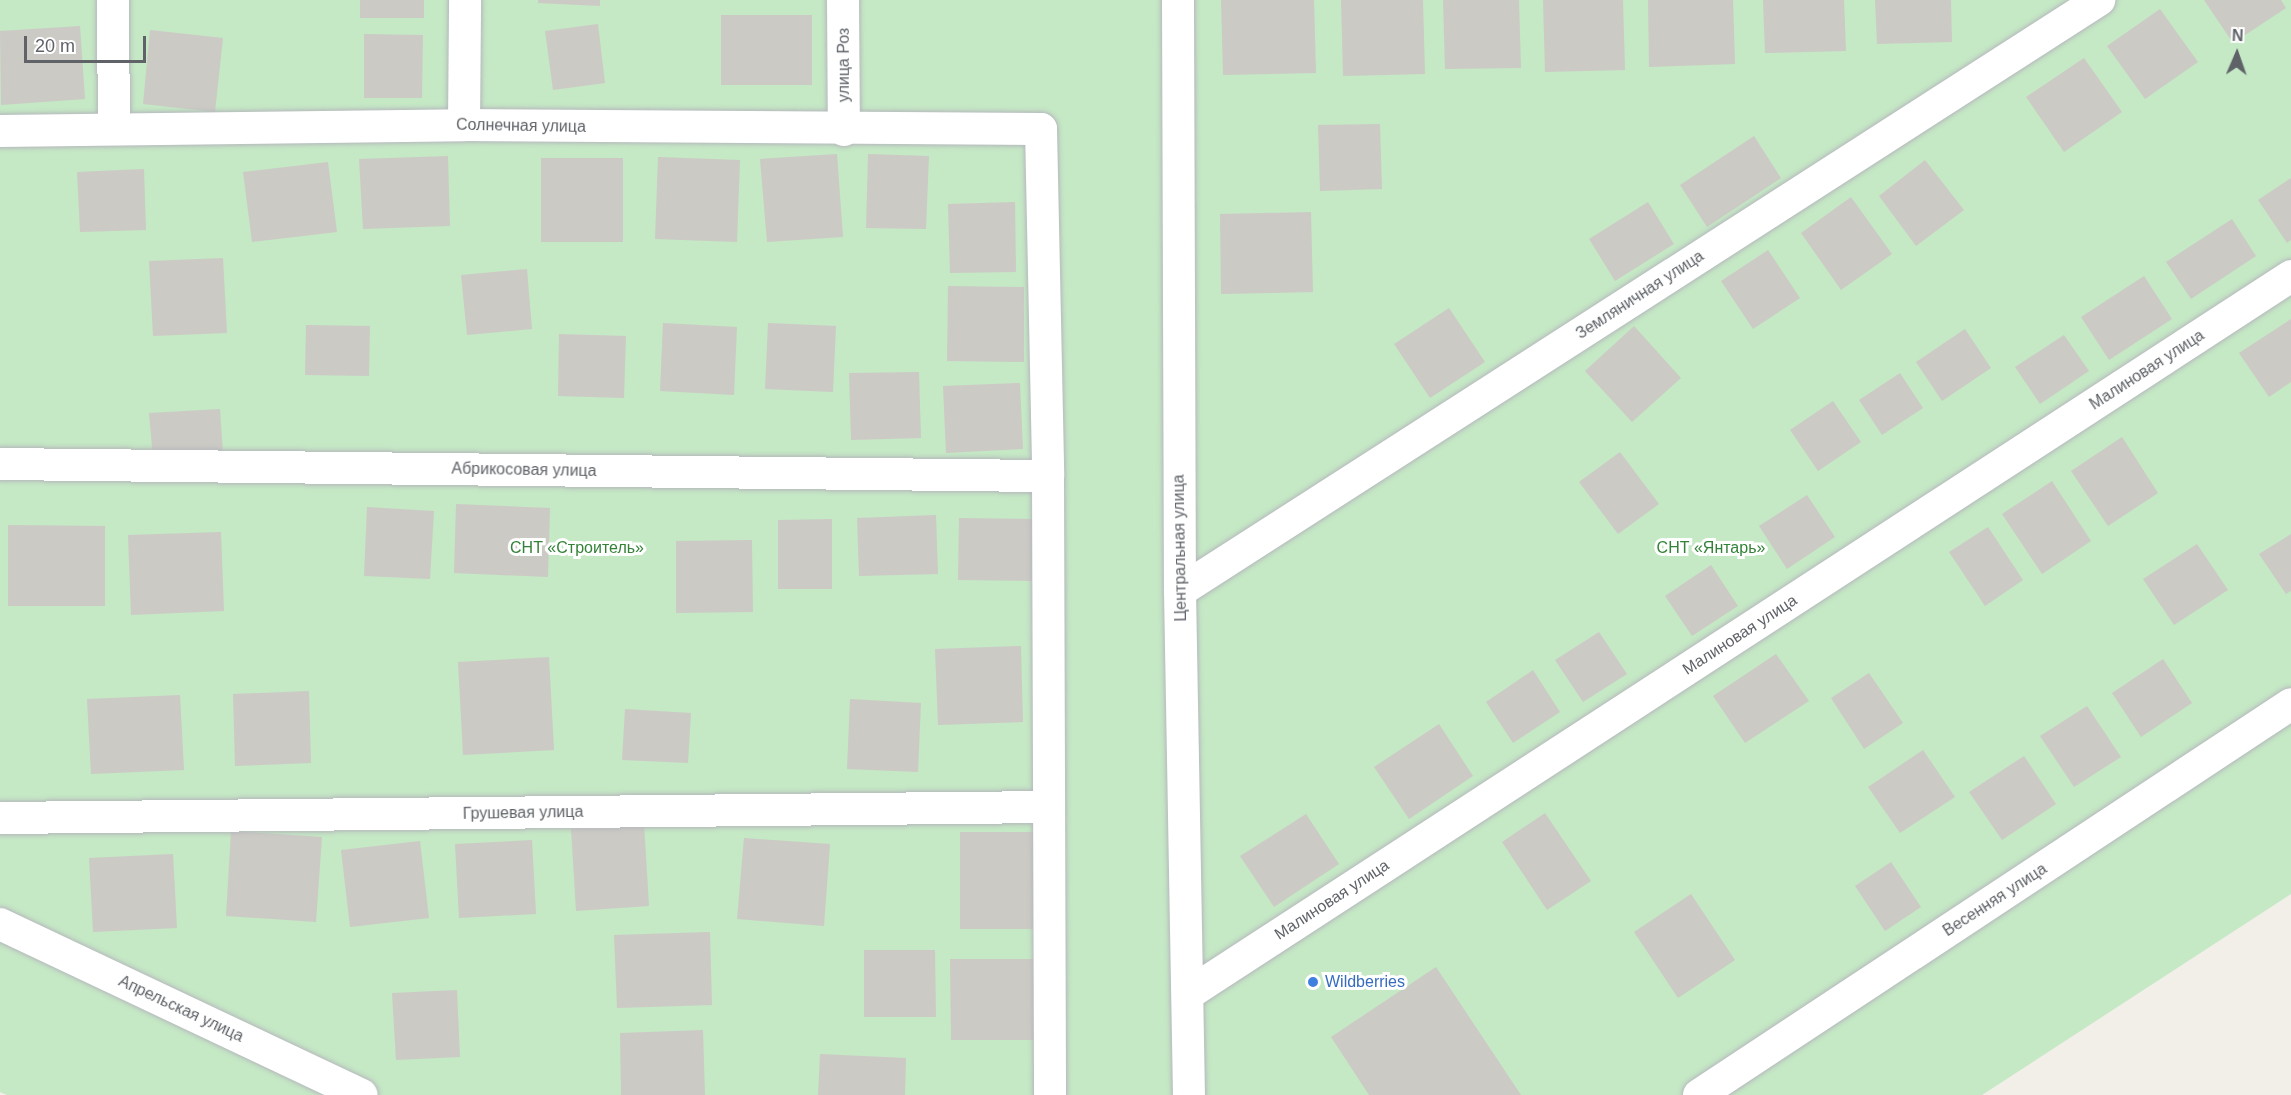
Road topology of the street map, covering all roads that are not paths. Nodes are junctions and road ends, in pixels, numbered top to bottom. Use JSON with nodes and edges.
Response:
{"nodes":[{"id":1,"x":113,"y":0,"type":"edge"},
{"id":2,"x":465,"y":0,"type":"edge"},
{"id":3,"x":843,"y":0,"type":"edge"},
{"id":4,"x":1178,"y":0,"type":"edge"},
{"id":5,"x":2099,"y":0,"type":"edge"},
{"id":6,"x":464,"y":125,"type":"junction"},
{"id":7,"x":114,"y":129,"type":"junction"},
{"id":8,"x":844,"y":130,"type":"junction"},
{"id":9,"x":0,"y":131,"type":"edge"},
{"id":10,"x":2291,"y":276,"type":"edge"},
{"id":11,"x":0,"y":464,"type":"edge"},
{"id":12,"x":1048,"y":476,"type":"junction"},
{"id":13,"x":1180,"y":591,"type":"junction"},
{"id":14,"x":2291,"y":704,"type":"edge"},
{"id":15,"x":1047,"y":807,"type":"junction"},
{"id":16,"x":0,"y":818,"type":"edge"},
{"id":17,"x":0,"y":924,"type":"edge"},
{"id":18,"x":1188,"y":994,"type":"junction"},
{"id":19,"x":362,"y":1095,"type":"edge"},
{"id":20,"x":1050,"y":1095,"type":"edge"},
{"id":21,"x":1189,"y":1095,"type":"edge"},
{"id":22,"x":1699,"y":1095,"type":"edge"}],
"edges":[{"from":1,"to":7,"type":"street"},
{"from":2,"to":6,"type":"street"},
{"from":3,"to":8,"type":"street","name":"улица Роз"},
{"from":4,"to":13,"type":"street","name":"Центральная улица"},
{"from":5,"to":13,"type":"street","name":"Земляничная улица"},
{"from":6,"to":7,"type":"street","name":"Солнечная улица"},
{"from":6,"to":8,"type":"street","name":"Солнечная улица"},
{"from":7,"to":9,"type":"street","name":"Солнечная улица"},
{"from":8,"to":12,"type":"street","name":"Солнечная улица"},
{"from":10,"to":18,"type":"street","name":"Малиновая улица"},
{"from":11,"to":12,"type":"street","name":"Абрикосовая улица"},
{"from":12,"to":15,"type":"street"},
{"from":13,"to":18,"type":"street","name":"Центральная улица"},
{"from":14,"to":22,"type":"street","name":"Весенняя улица"},
{"from":15,"to":16,"type":"street","name":"Грушевая улица"},
{"from":15,"to":20,"type":"street"},
{"from":17,"to":19,"type":"street","name":"Апрельская улица"},
{"from":18,"to":21,"type":"street","name":"Центральная улица"}]}
